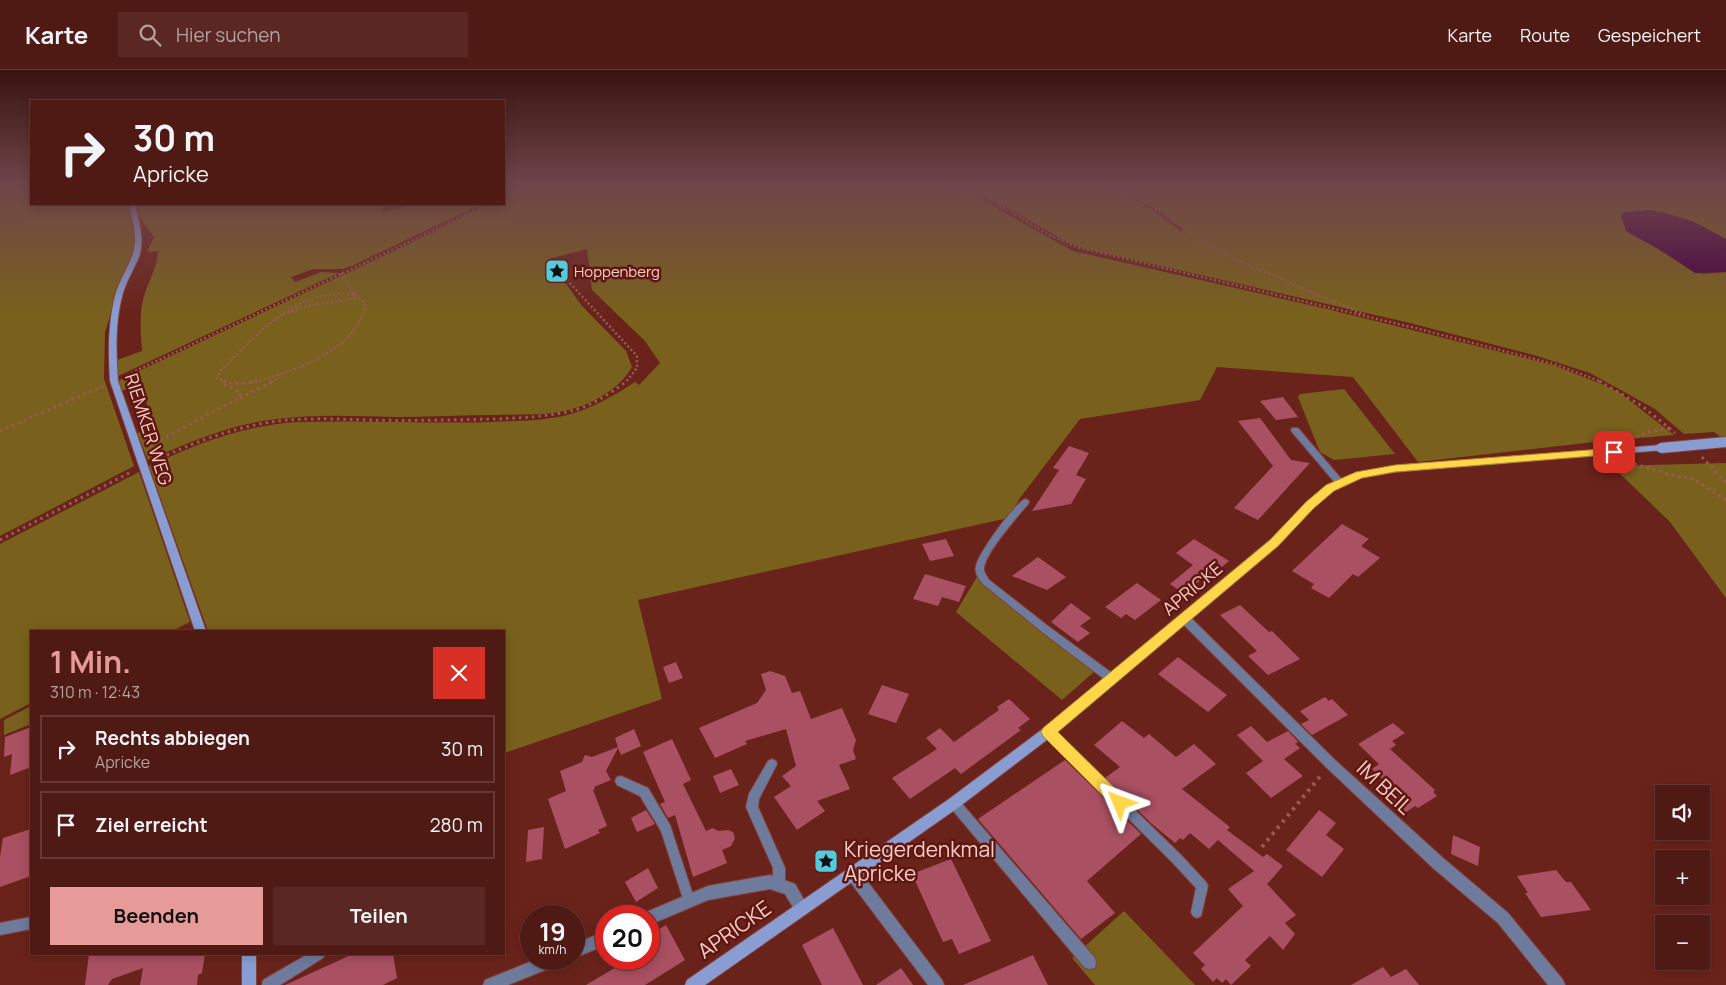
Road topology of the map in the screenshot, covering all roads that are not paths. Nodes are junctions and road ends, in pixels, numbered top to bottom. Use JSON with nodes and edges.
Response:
{"nodes":[{"id":1,"x":136,"y":228,"type":"edge"},
{"id":2,"x":1295,"y":430,"type":"dead end"},
{"id":3,"x":1726,"y":442,"type":"edge"},
{"id":4,"x":1340,"y":484,"type":"junction"},
{"id":5,"x":1025,"y":502,"type":"dead end"},
{"id":6,"x":1184,"y":618,"type":"junction"},
{"id":7,"x":202,"y":630,"type":"edge"},
{"id":8,"x":1112,"y":679,"type":"junction"},
{"id":9,"x":1048,"y":732,"type":"junction"},
{"id":10,"x":772,"y":764,"type":"dead end"},
{"id":11,"x":621,"y":781,"type":"dead end"},
{"id":12,"x":954,"y":803,"type":"junction"},
{"id":13,"x":853,"y":874,"type":"junction"},
{"id":14,"x":779,"y":886,"type":"junction"},
{"id":15,"x":689,"y":901,"type":"junction"},
{"id":16,"x":801,"y":908,"type":"junction"},
{"id":17,"x":1197,"y":912,"type":"dead end"},
{"id":18,"x":660,"y":913,"type":"edge"},
{"id":19,"x":30,"y":923,"type":"edge"},
{"id":20,"x":0,"y":929,"type":"edge"},
{"id":21,"x":249,"y":955,"type":"edge"},
{"id":22,"x":317,"y":955,"type":"edge"},
{"id":23,"x":1090,"y":963,"type":"dead end"},
{"id":24,"x":528,"y":970,"type":"edge"},
{"id":25,"x":249,"y":985,"type":"edge"},
{"id":26,"x":268,"y":985,"type":"edge"},
{"id":27,"x":490,"y":985,"type":"edge"},
{"id":28,"x":692,"y":985,"type":"edge"},
{"id":29,"x":937,"y":985,"type":"edge"},
{"id":30,"x":1558,"y":985,"type":"edge"}],
"edges":[{"from":1,"to":7,"type":"street","name":"RIEMKER WEG"},
{"from":2,"to":4,"type":"lane"},
{"from":3,"to":4,"type":"street","name":"APRICKE","bridge":true},
{"from":4,"to":6,"type":"street","name":"APRICKE"},
{"from":5,"to":8,"type":"lane"},
{"from":6,"to":8,"type":"street","name":"APRICKE"},
{"from":6,"to":30,"type":"street","name":"IM BEIL"},
{"from":8,"to":9,"type":"street","name":"APRICKE"},
{"from":9,"to":12,"type":"street","name":"APRICKE"},
{"from":9,"to":17,"type":"lane"},
{"from":10,"to":14,"type":"lane"},
{"from":11,"to":15,"type":"lane"},
{"from":12,"to":13,"type":"street","name":"APRICKE"},
{"from":12,"to":23,"type":"lane"},
{"from":13,"to":16,"type":"street","name":"APRICKE"},
{"from":13,"to":29,"type":"street"},
{"from":14,"to":15,"type":"street","name":"APRICKE"},
{"from":14,"to":16,"type":"street","name":"APRICKE"},
{"from":15,"to":18,"type":"street","name":"APRICKE"},
{"from":16,"to":28,"type":"street","name":"APRICKE"},
{"from":19,"to":20,"type":"lane"},
{"from":21,"to":25,"type":"street"},
{"from":22,"to":26,"type":"lane"},
{"from":24,"to":27,"type":"street"}]}
